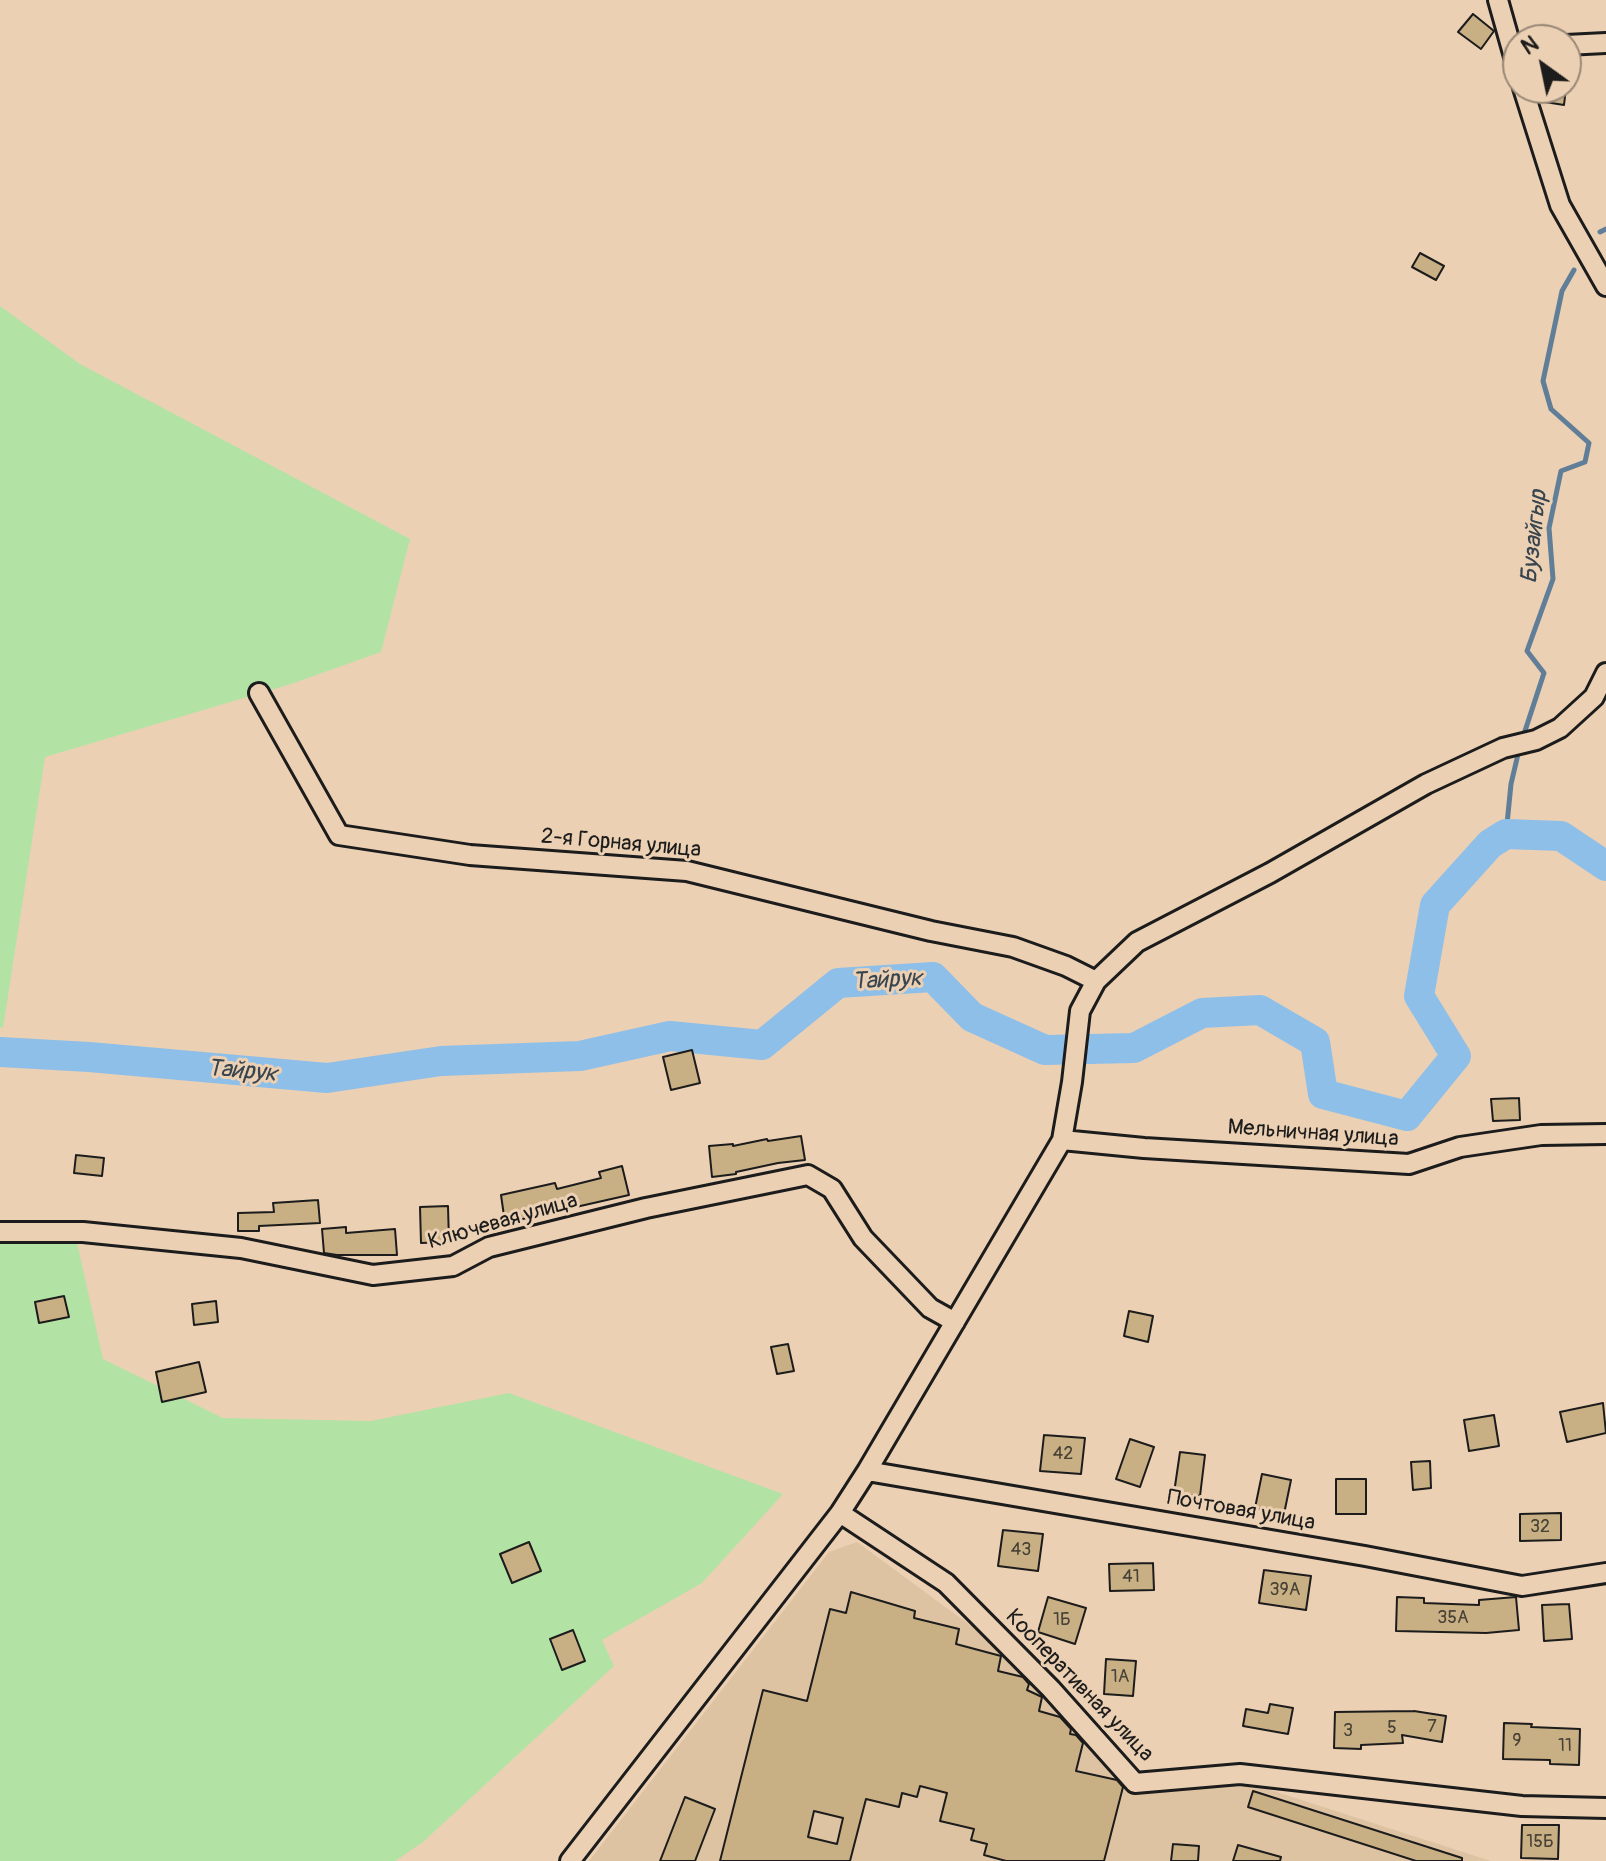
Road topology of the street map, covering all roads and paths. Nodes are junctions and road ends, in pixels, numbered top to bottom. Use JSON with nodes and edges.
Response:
{"nodes":[{"id":1,"x":1496,"y":5,"type":"edge"},
{"id":2,"x":1502,"y":24,"type":"edge"},
{"id":3,"x":1606,"y":43,"type":"edge"},
{"id":4,"x":1582,"y":44,"type":"edge"},
{"id":5,"x":1528,"y":104,"type":"edge"},
{"id":6,"x":1606,"y":286,"type":"edge"},
{"id":7,"x":1606,"y":673,"type":"edge"},
{"id":8,"x":259,"y":693,"type":"dead end"},
{"id":9,"x":1096,"y":981,"type":"junction"},
{"id":10,"x":1606,"y":1134,"type":"edge"},
{"id":11,"x":1062,"y":1140,"type":"junction"},
{"id":12,"x":0,"y":1232,"type":"edge"},
{"id":13,"x":955,"y":1322,"type":"junction"},
{"id":14,"x":867,"y":1471,"type":"junction"},
{"id":15,"x":840,"y":1513,"type":"junction"},
{"id":16,"x":1606,"y":1573,"type":"edge"},
{"id":17,"x":1606,"y":1808,"type":"edge"},
{"id":18,"x":570,"y":1861,"type":"edge"}],
"edges":[{"from":1,"to":2,"type":"street"},
{"from":3,"to":4,"type":"street"},
{"from":5,"to":6,"type":"street"},
{"from":7,"to":9,"type":"street"},
{"from":8,"to":9,"type":"street","name":"2-я Горная улица"},
{"from":9,"to":11,"type":"street"},
{"from":10,"to":11,"type":"street","name":"Мельничная улица"},
{"from":11,"to":13,"type":"street"},
{"from":12,"to":13,"type":"street","name":"Ключевая улица"},
{"from":13,"to":14,"type":"street"},
{"from":14,"to":15,"type":"street"},
{"from":14,"to":16,"type":"street","name":"Почтовая улица"},
{"from":15,"to":17,"type":"street","name":"Кооперативная улица"},
{"from":15,"to":18,"type":"street"}]}
